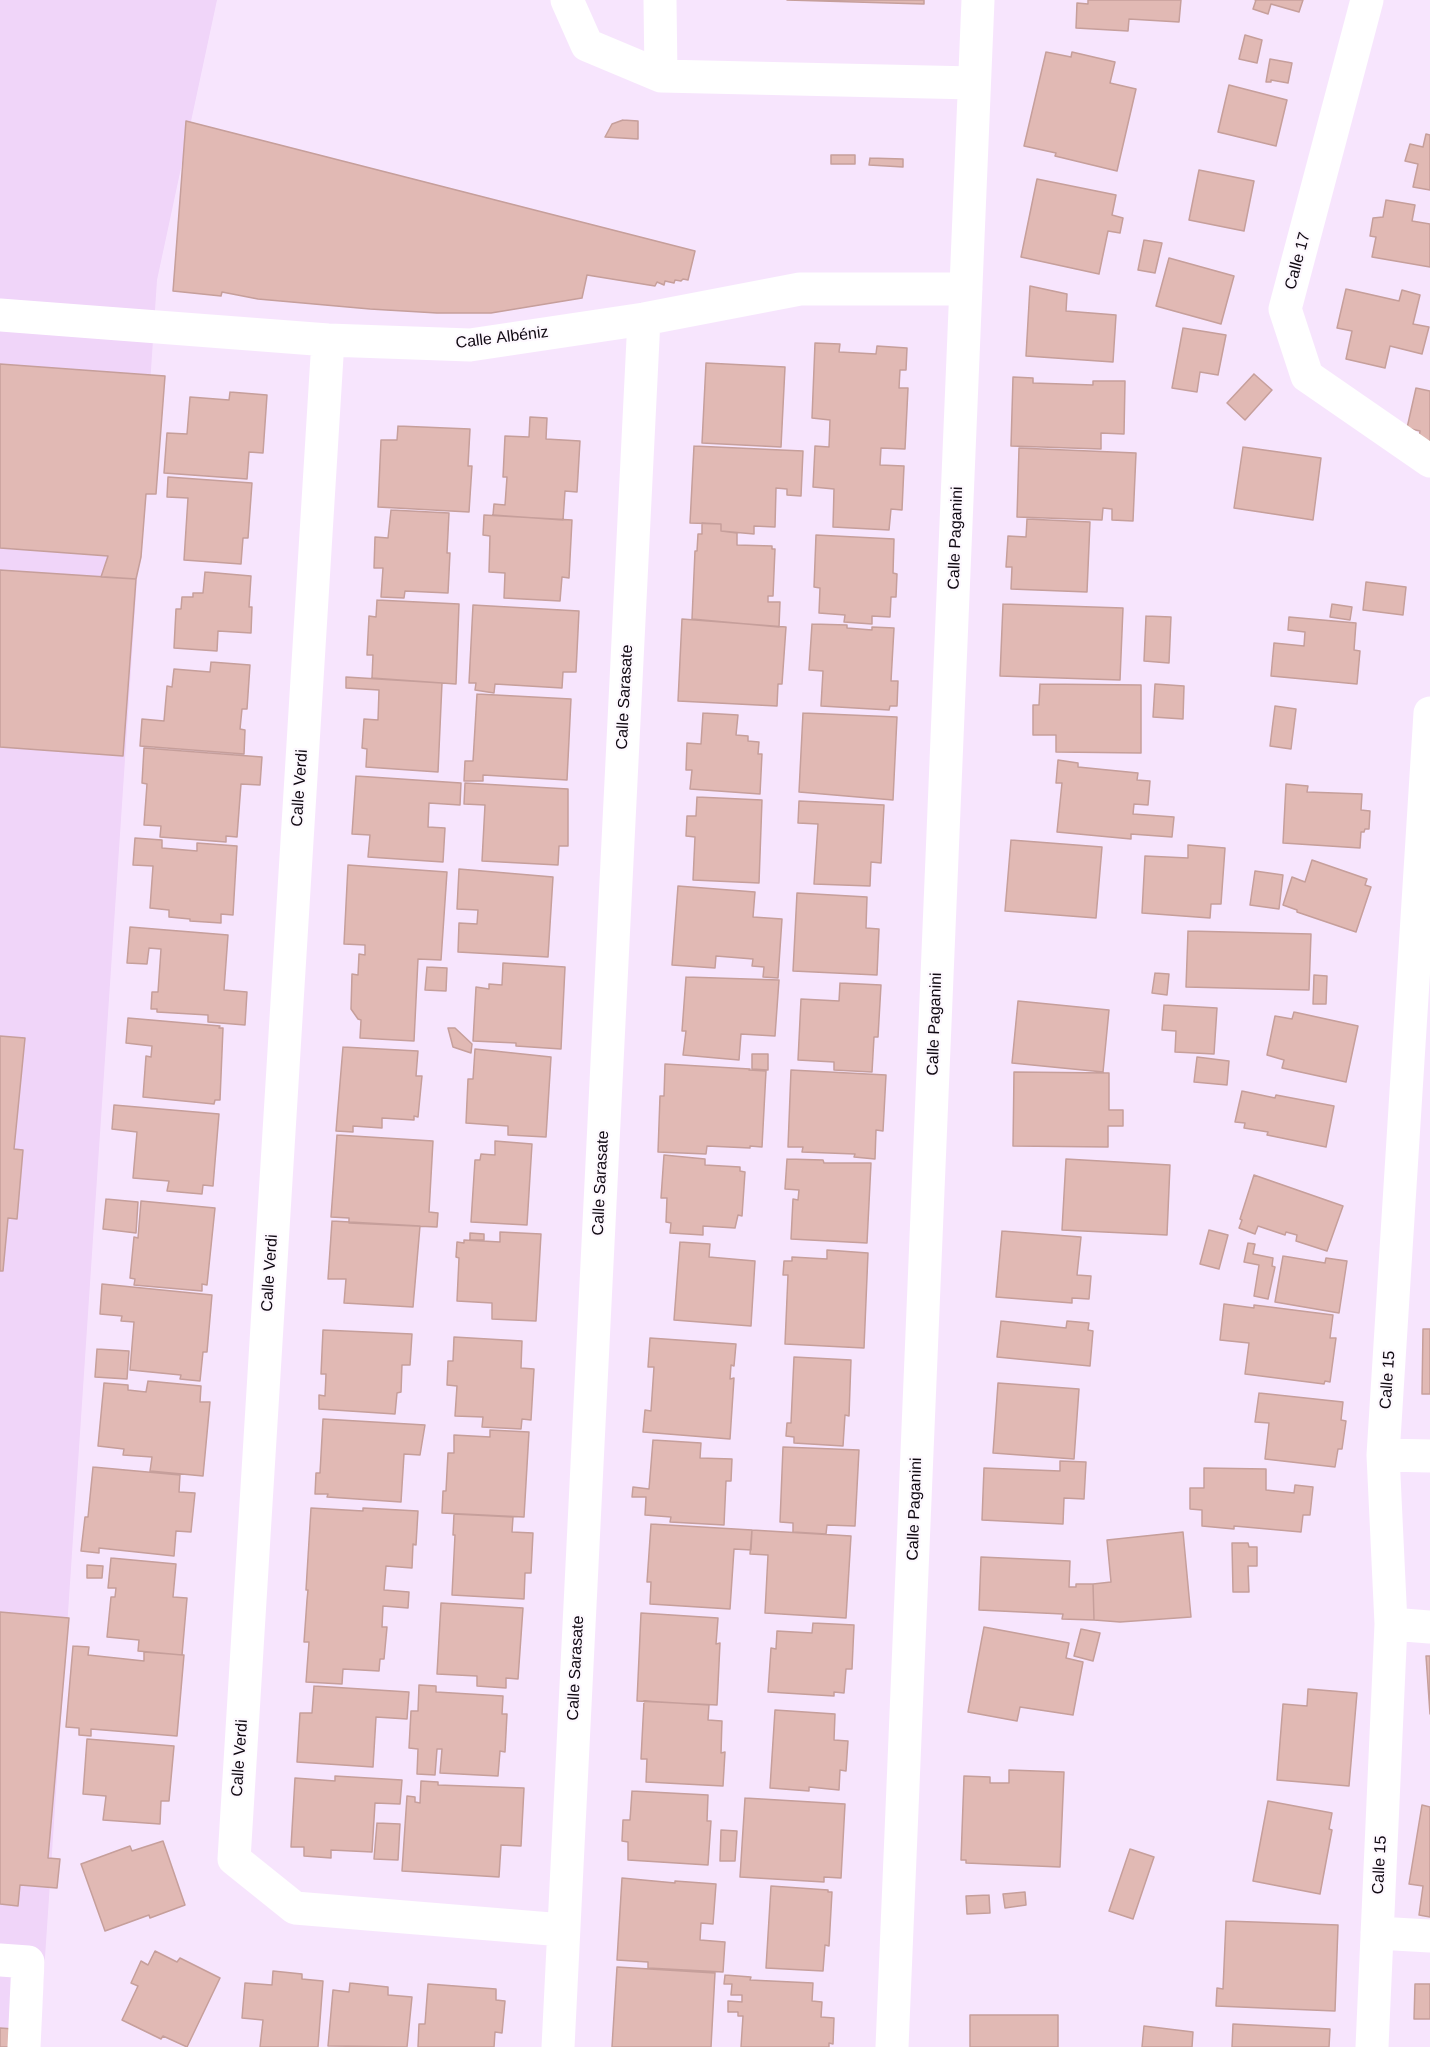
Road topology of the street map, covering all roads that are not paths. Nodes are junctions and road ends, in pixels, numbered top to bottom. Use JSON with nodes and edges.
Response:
{"nodes":[{"id":1,"x":567,"y":0,"type":"edge"},
{"id":2,"x":660,"y":0,"type":"edge"},
{"id":3,"x":978,"y":0,"type":"edge"},
{"id":4,"x":1366,"y":0,"type":"edge"},
{"id":5,"x":661,"y":76,"type":"junction"},
{"id":6,"x":974,"y":83,"type":"junction"},
{"id":7,"x":966,"y":289,"type":"junction"},
{"id":8,"x":0,"y":315,"type":"edge"},
{"id":9,"x":644,"y":319,"type":"junction"},
{"id":10,"x":328,"y":339,"type":"junction"},
{"id":11,"x":1430,"y":460,"type":"edge"},
{"id":12,"x":1430,"y":713,"type":"edge"},
{"id":13,"x":1383,"y":1455,"type":"junction"},
{"id":14,"x":1430,"y":1456,"type":"edge"},
{"id":15,"x":1391,"y":1624,"type":"junction"},
{"id":16,"x":1430,"y":1627,"type":"edge"},
{"id":17,"x":563,"y":1930,"type":"junction"},
{"id":18,"x":1377,"y":1933,"type":"junction"},
{"id":19,"x":1430,"y":1936,"type":"edge"},
{"id":20,"x":0,"y":1960,"type":"edge"},
{"id":21,"x":24,"y":2047,"type":"edge"},
{"id":22,"x":558,"y":2047,"type":"edge"},
{"id":23,"x":892,"y":2047,"type":"edge"},
{"id":24,"x":1372,"y":2047,"type":"edge"}],
"edges":[{"from":1,"to":5,"type":"street"},
{"from":2,"to":5,"type":"street"},
{"from":3,"to":6,"type":"street","name":"Calle Paganini"},
{"from":4,"to":11,"type":"street","name":"Calle 17"},
{"from":5,"to":6,"type":"street"},
{"from":6,"to":7,"type":"street","name":"Calle Paganini"},
{"from":7,"to":9,"type":"street","name":"Calle Albéniz"},
{"from":7,"to":23,"type":"street","name":"Calle Paganini"},
{"from":8,"to":10,"type":"street","name":"Calle Albéniz"},
{"from":9,"to":10,"type":"street","name":"Calle Albéniz"},
{"from":9,"to":17,"type":"street","name":"Calle Sarasate"},
{"from":10,"to":17,"type":"street","name":"Calle Verdi"},
{"from":12,"to":13,"type":"street","name":"Calle 15"},
{"from":13,"to":14,"type":"street"},
{"from":13,"to":15,"type":"street","name":"Calle 15"},
{"from":15,"to":16,"type":"street"},
{"from":15,"to":18,"type":"street","name":"Calle 15"},
{"from":17,"to":22,"type":"street","name":"Calle Sarasate"},
{"from":18,"to":19,"type":"street"},
{"from":18,"to":24,"type":"street","name":"Calle 15"},
{"from":20,"to":21,"type":"street"}]}
